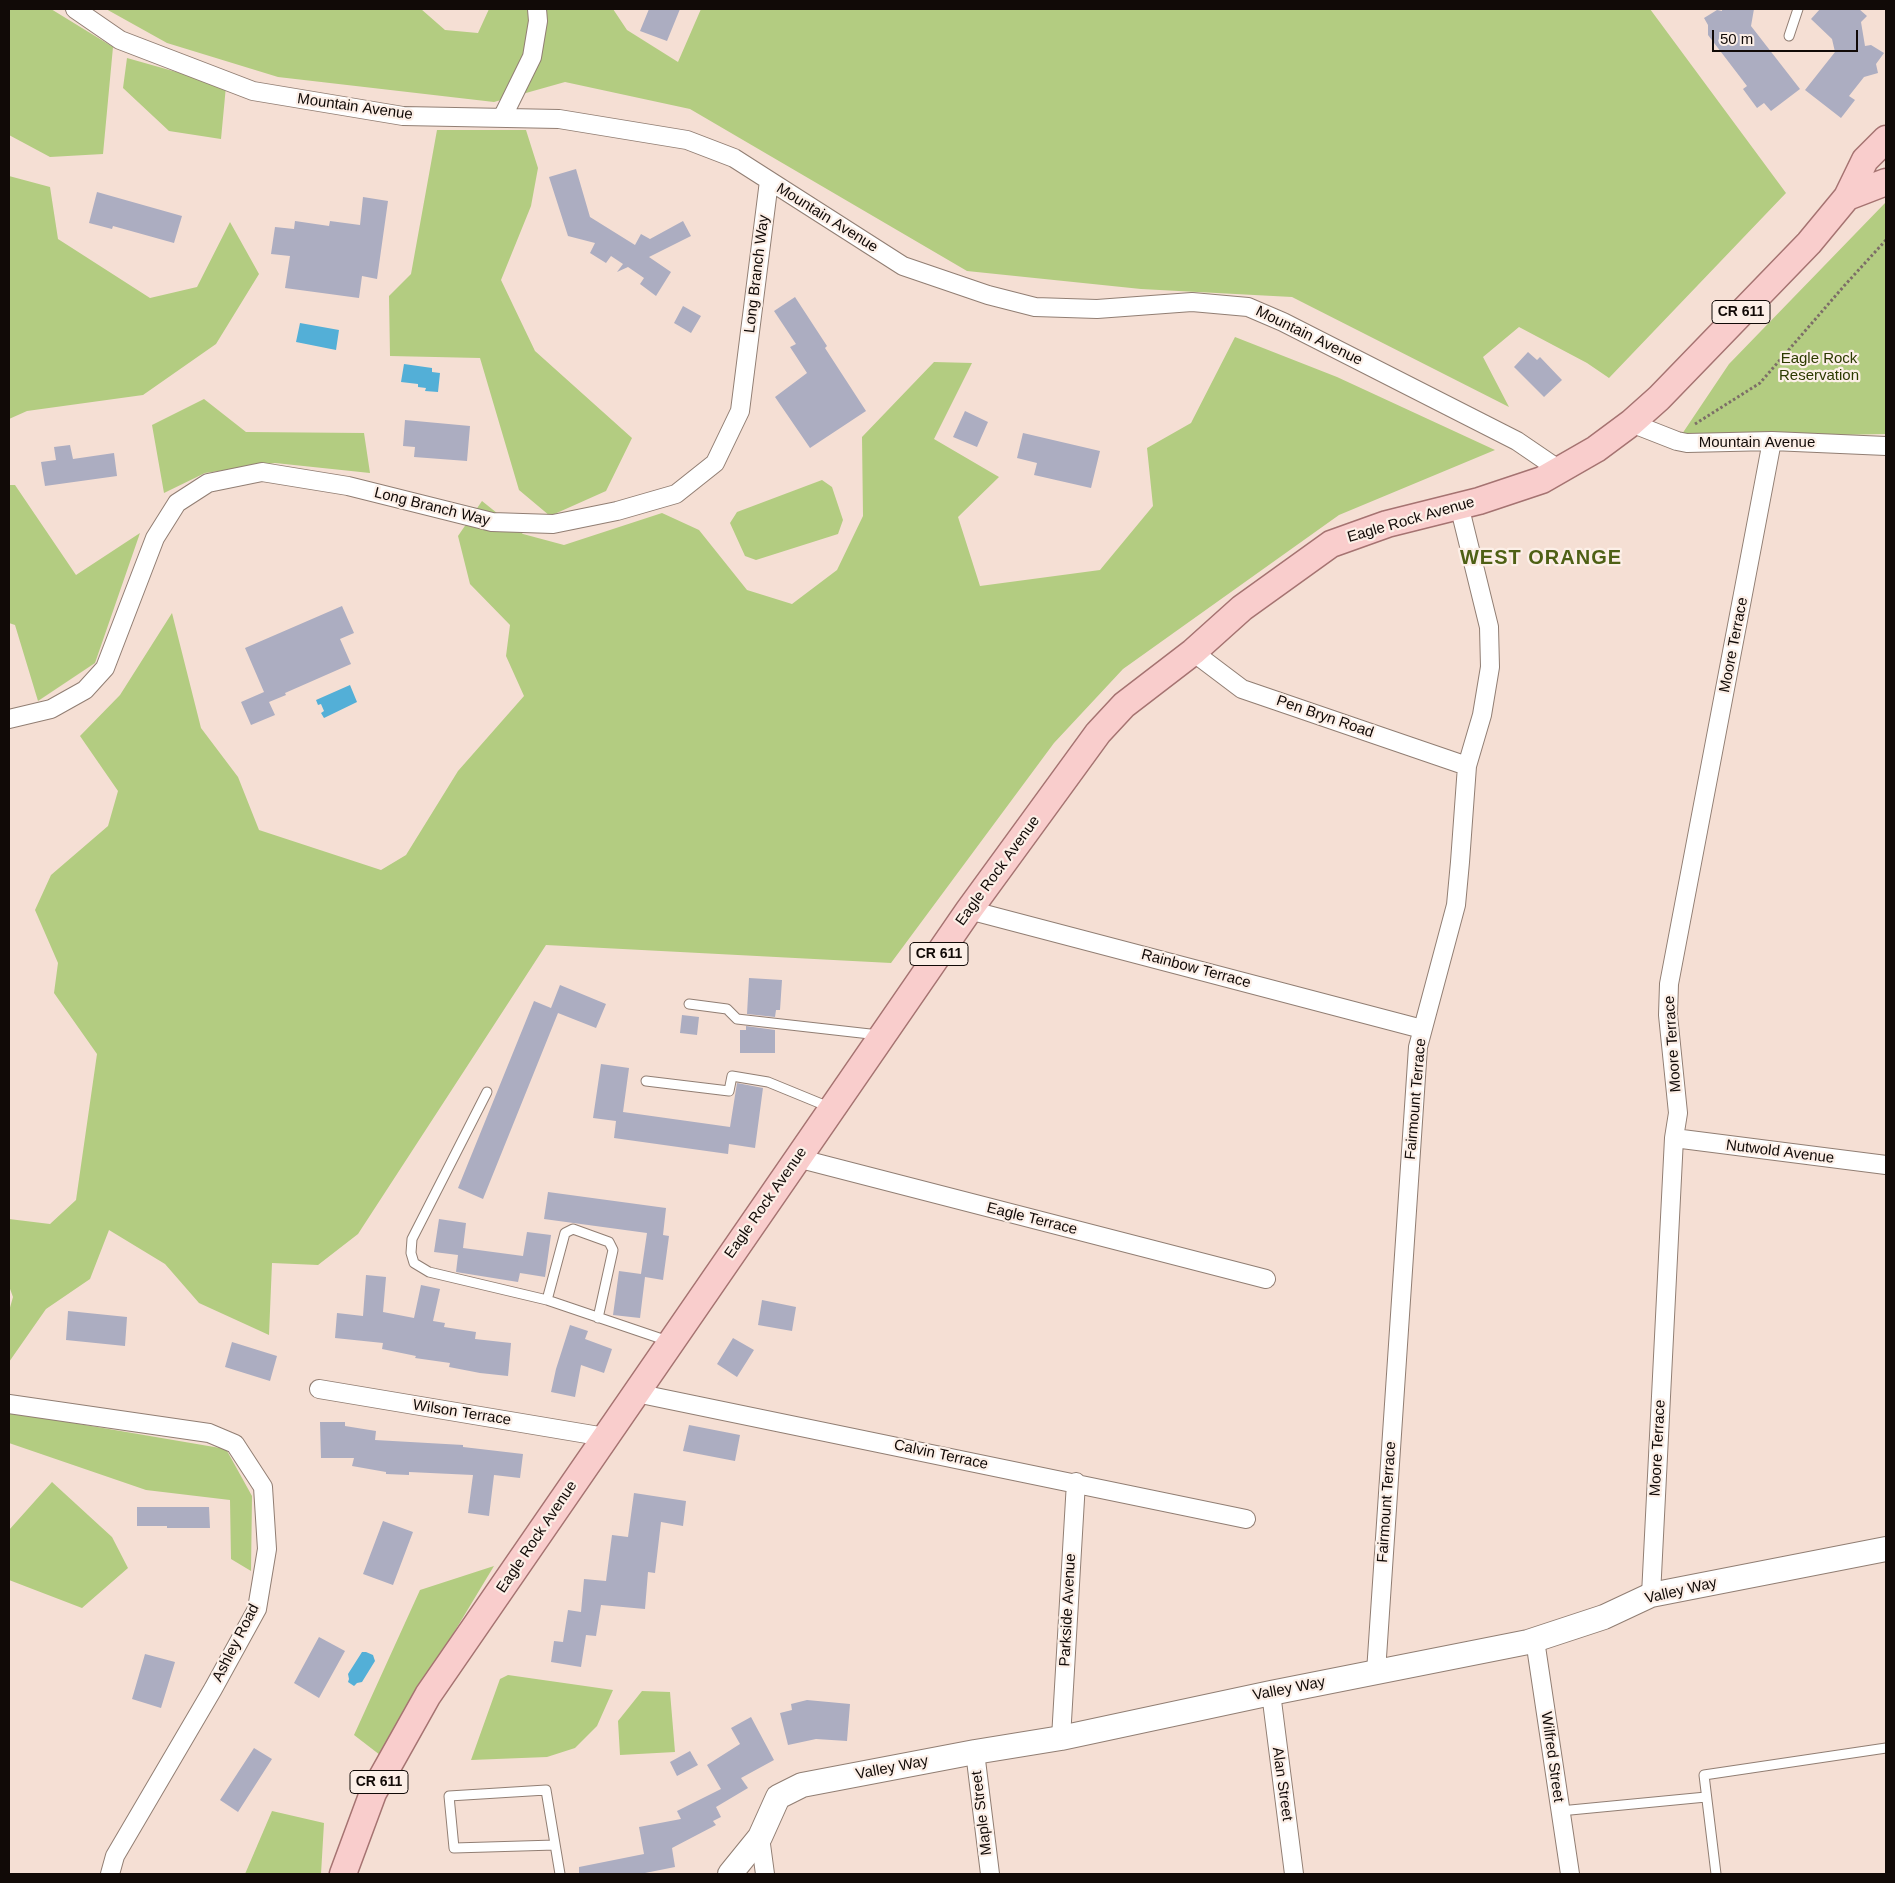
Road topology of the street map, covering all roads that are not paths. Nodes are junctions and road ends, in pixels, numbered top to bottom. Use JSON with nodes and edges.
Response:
{"nodes":[{"id":1,"x":75,"y":9,"type":"edge"},
{"id":2,"x":536,"y":9,"type":"edge"},
{"id":3,"x":1798,"y":9,"type":"edge"},
{"id":4,"x":1789,"y":36,"type":"dead end"},
{"id":5,"x":502,"y":118,"type":"junction"},
{"id":6,"x":1886,"y":139,"type":"edge"},
{"id":7,"x":769,"y":181,"type":"junction"},
{"id":8,"x":1886,"y":182,"type":"edge"},
{"id":9,"x":1847,"y":197,"type":"junction"},
{"id":10,"x":1631,"y":423,"type":"junction"},
{"id":11,"x":1772,"y":441,"type":"junction"},
{"id":12,"x":1886,"y":446,"type":"edge"},
{"id":13,"x":1560,"y":471,"type":"junction"},
{"id":14,"x":1459,"y":505,"type":"junction"},
{"id":15,"x":1193,"y":652,"type":"junction"},
{"id":16,"x":9,"y":719,"type":"edge"},
{"id":17,"x":1467,"y":766,"type":"junction"},
{"id":18,"x":969,"y":910,"type":"junction"},
{"id":19,"x":689,"y":1004,"type":"dead end"},
{"id":20,"x":1422,"y":1028,"type":"junction"},
{"id":21,"x":882,"y":1036,"type":"junction"},
{"id":22,"x":646,"y":1081,"type":"dead end"},
{"id":23,"x":487,"y":1092,"type":"dead end"},
{"id":24,"x":832,"y":1108,"type":"junction"},
{"id":25,"x":1674,"y":1138,"type":"junction"},
{"id":26,"x":797,"y":1158,"type":"junction"},
{"id":27,"x":1886,"y":1165,"type":"edge"},
{"id":28,"x":1266,"y":1279,"type":"dead end"},
{"id":29,"x":547,"y":1300,"type":"junction"},
{"id":30,"x":598,"y":1318,"type":"junction"},
{"id":31,"x":671,"y":1342,"type":"junction"},
{"id":32,"x":319,"y":1390,"type":"dead end"},
{"id":33,"x":636,"y":1393,"type":"junction"},
{"id":34,"x":9,"y":1404,"type":"edge"},
{"id":35,"x":605,"y":1437,"type":"junction"},
{"id":36,"x":1076,"y":1482,"type":"junction"},
{"id":37,"x":1246,"y":1519,"type":"dead end"},
{"id":38,"x":1886,"y":1549,"type":"edge"},
{"id":39,"x":1651,"y":1595,"type":"junction"},
{"id":40,"x":1535,"y":1640,"type":"junction"},
{"id":41,"x":1376,"y":1672,"type":"junction"},
{"id":42,"x":1270,"y":1693,"type":"junction"},
{"id":43,"x":1061,"y":1738,"type":"junction"},
{"id":44,"x":1886,"y":1748,"type":"edge"},
{"id":45,"x":975,"y":1752,"type":"junction"},
{"id":46,"x":1706,"y":1796,"type":"junction"},
{"id":47,"x":1560,"y":1811,"type":"junction"},
{"id":48,"x":760,"y":1837,"type":"junction"},
{"id":49,"x":555,"y":1844,"type":"junction"},
{"id":50,"x":110,"y":1874,"type":"edge"},
{"id":51,"x":343,"y":1874,"type":"edge"},
{"id":52,"x":560,"y":1874,"type":"edge"},
{"id":53,"x":730,"y":1874,"type":"edge"},
{"id":54,"x":765,"y":1874,"type":"edge"},
{"id":55,"x":990,"y":1874,"type":"edge"},
{"id":56,"x":1294,"y":1874,"type":"edge"},
{"id":57,"x":1570,"y":1874,"type":"edge"},
{"id":58,"x":1716,"y":1874,"type":"edge"}],
"edges":[{"from":1,"to":5,"type":"street","name":"Mountain Avenue"},
{"from":2,"to":5,"type":"street"},
{"from":3,"to":4,"type":"lane"},
{"from":5,"to":7,"type":"street","name":"Mountain Avenue"},
{"from":6,"to":9,"type":"main road","name":"Eagle Rock Avenue","number":"CR 611"},
{"from":7,"to":13,"type":"street","name":"Mountain Avenue"},
{"from":7,"to":16,"type":"street","name":"Long Branch Way"},
{"from":8,"to":9,"type":"main road","name":"Eagle Rock Avenue","number":"CR 611"},
{"from":9,"to":10,"type":"main road","name":"Eagle Rock Avenue","number":"CR 611"},
{"from":10,"to":11,"type":"street","name":"Mountain Avenue"},
{"from":10,"to":13,"type":"main road","name":"Eagle Rock Avenue","number":"CR 611"},
{"from":11,"to":12,"type":"street","name":"Mountain Avenue"},
{"from":11,"to":25,"type":"street","name":"Moore Terrace"},
{"from":13,"to":14,"type":"main road","name":"Eagle Rock Avenue","number":"CR 611"},
{"from":14,"to":15,"type":"main road","name":"Eagle Rock Avenue","number":"CR 611"},
{"from":14,"to":17,"type":"street","name":"Fairmount Terrace"},
{"from":15,"to":17,"type":"street","name":"Pen Bryn Road"},
{"from":15,"to":18,"type":"main road","name":"Eagle Rock Avenue","number":"CR 611"},
{"from":17,"to":20,"type":"street","name":"Fairmount Terrace"},
{"from":18,"to":20,"type":"street","name":"Rainbow Terrace"},
{"from":18,"to":21,"type":"main road","name":"Eagle Rock Avenue","number":"CR 611"},
{"from":19,"to":21,"type":"lane"},
{"from":20,"to":41,"type":"street","name":"Fairmount Terrace"},
{"from":21,"to":24,"type":"main road","name":"Eagle Rock Avenue","number":"CR 611"},
{"from":22,"to":24,"type":"lane"},
{"from":23,"to":29,"type":"lane"},
{"from":24,"to":26,"type":"main road","name":"Eagle Rock Avenue","number":"CR 611"},
{"from":25,"to":27,"type":"street","name":"Nutwold Avenue"},
{"from":25,"to":39,"type":"street","name":"Moore Terrace"},
{"from":26,"to":28,"type":"street","name":"Eagle Terrace"},
{"from":26,"to":31,"type":"main road","name":"Eagle Rock Avenue","number":"CR 611"},
{"from":29,"to":30,"type":"lane"},
{"from":29,"to":30,"type":"lane"},
{"from":30,"to":31,"type":"lane"},
{"from":31,"to":33,"type":"main road","name":"Eagle Rock Avenue","number":"CR 611"},
{"from":32,"to":35,"type":"street","name":"Wilson Terrace"},
{"from":33,"to":35,"type":"main road","name":"Eagle Rock Avenue","number":"CR 611"},
{"from":33,"to":36,"type":"street","name":"Calvin Terrace"},
{"from":34,"to":50,"type":"street","name":"Ashley Road"},
{"from":35,"to":51,"type":"main road","name":"Eagle Rock Avenue","number":"CR 611"},
{"from":36,"to":37,"type":"street","name":"Calvin Terrace"},
{"from":36,"to":43,"type":"street","name":"Parkside Avenue"},
{"from":38,"to":39,"type":"street","name":"Valley Way"},
{"from":39,"to":40,"type":"street","name":"Valley Way"},
{"from":40,"to":41,"type":"street","name":"Valley Way"},
{"from":40,"to":47,"type":"street","name":"Wilfred Street"},
{"from":41,"to":42,"type":"street","name":"Valley Way"},
{"from":42,"to":43,"type":"street","name":"Valley Way"},
{"from":42,"to":56,"type":"street","name":"Alan Street"},
{"from":43,"to":45,"type":"street","name":"Valley Way"},
{"from":44,"to":46,"type":"lane"},
{"from":45,"to":48,"type":"street","name":"Valley Way"},
{"from":45,"to":55,"type":"street","name":"Maple Street"},
{"from":46,"to":47,"type":"lane"},
{"from":46,"to":58,"type":"lane"},
{"from":47,"to":57,"type":"street","name":"Wilfred Street"},
{"from":48,"to":53,"type":"street","name":"Valley Way"},
{"from":48,"to":54,"type":"street"},
{"from":49,"to":49,"type":"lane"},
{"from":49,"to":52,"type":"lane"}]}
